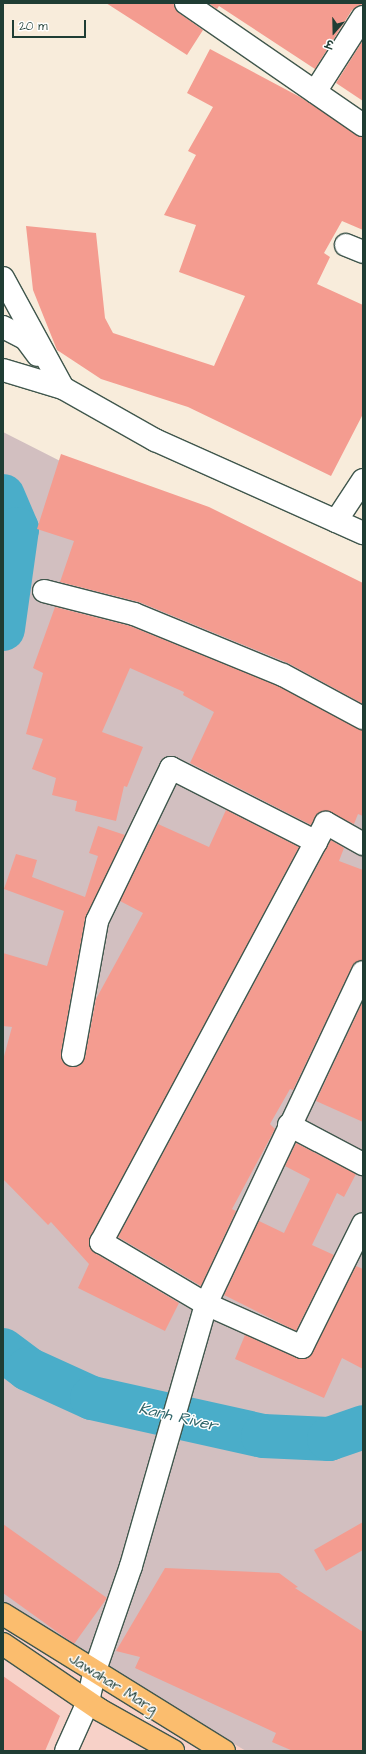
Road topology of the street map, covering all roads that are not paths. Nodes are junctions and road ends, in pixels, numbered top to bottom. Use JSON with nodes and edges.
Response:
{"nodes":[{"id":1,"x":186,"y":3,"type":"edge"},
{"id":2,"x":363,"y":17,"type":"edge"},
{"id":3,"x":315,"y":92,"type":"junction"},
{"id":4,"x":363,"y":125,"type":"edge"},
{"id":5,"x":3,"y":278,"type":"edge"},
{"id":6,"x":4,"y":328,"type":"edge"},
{"id":7,"x":8,"y":373,"type":"edge"},
{"id":8,"x":63,"y":388,"type":"junction"},
{"id":9,"x":363,"y":480,"type":"edge"},
{"id":10,"x":336,"y":521,"type":"junction"},
{"id":11,"x":363,"y":533,"type":"edge"},
{"id":12,"x":44,"y":591,"type":"dead end"},
{"id":13,"x":363,"y":718,"type":"edge"},
{"id":14,"x":316,"y":842,"type":"junction"},
{"id":15,"x":363,"y":844,"type":"edge"},
{"id":16,"x":363,"y":972,"type":"edge"},
{"id":17,"x":73,"y":1055,"type":"dead end"},
{"id":18,"x":290,"y":1125,"type":"junction"},
{"id":19,"x":363,"y":1164,"type":"edge"},
{"id":20,"x":363,"y":1224,"type":"edge"},
{"id":21,"x":206,"y":1304,"type":"junction"},
{"id":22,"x":3,"y":1614,"type":"edge"},
{"id":23,"x":3,"y":1644,"type":"edge"},
{"id":24,"x":94,"y":1673,"type":"junction"},
{"id":25,"x":88,"y":1702,"type":"junction"},
{"id":26,"x":66,"y":1751,"type":"edge"},
{"id":27,"x":173,"y":1751,"type":"edge"},
{"id":28,"x":224,"y":1751,"type":"edge"}],
"edges":[{"from":1,"to":3,"type":"street"},
{"from":2,"to":3,"type":"street"},
{"from":3,"to":4,"type":"street"},
{"from":5,"to":8,"type":"street"},
{"from":6,"to":8,"type":"street"},
{"from":7,"to":8,"type":"street"},
{"from":8,"to":10,"type":"street"},
{"from":9,"to":10,"type":"street"},
{"from":10,"to":11,"type":"street"},
{"from":12,"to":13,"type":"street"},
{"from":14,"to":15,"type":"street"},
{"from":14,"to":17,"type":"street"},
{"from":14,"to":21,"type":"street"},
{"from":16,"to":18,"type":"street"},
{"from":18,"to":19,"type":"street"},
{"from":18,"to":21,"type":"street"},
{"from":20,"to":21,"type":"street"},
{"from":21,"to":24,"type":"street"},
{"from":22,"to":24,"type":"main road","name":"Jawahar Marg"},
{"from":23,"to":25,"type":"main road"},
{"from":24,"to":25,"type":"street"},
{"from":24,"to":28,"type":"main road","name":"Jawahar Marg"},
{"from":25,"to":26,"type":"street"},
{"from":25,"to":27,"type":"main road"}]}
